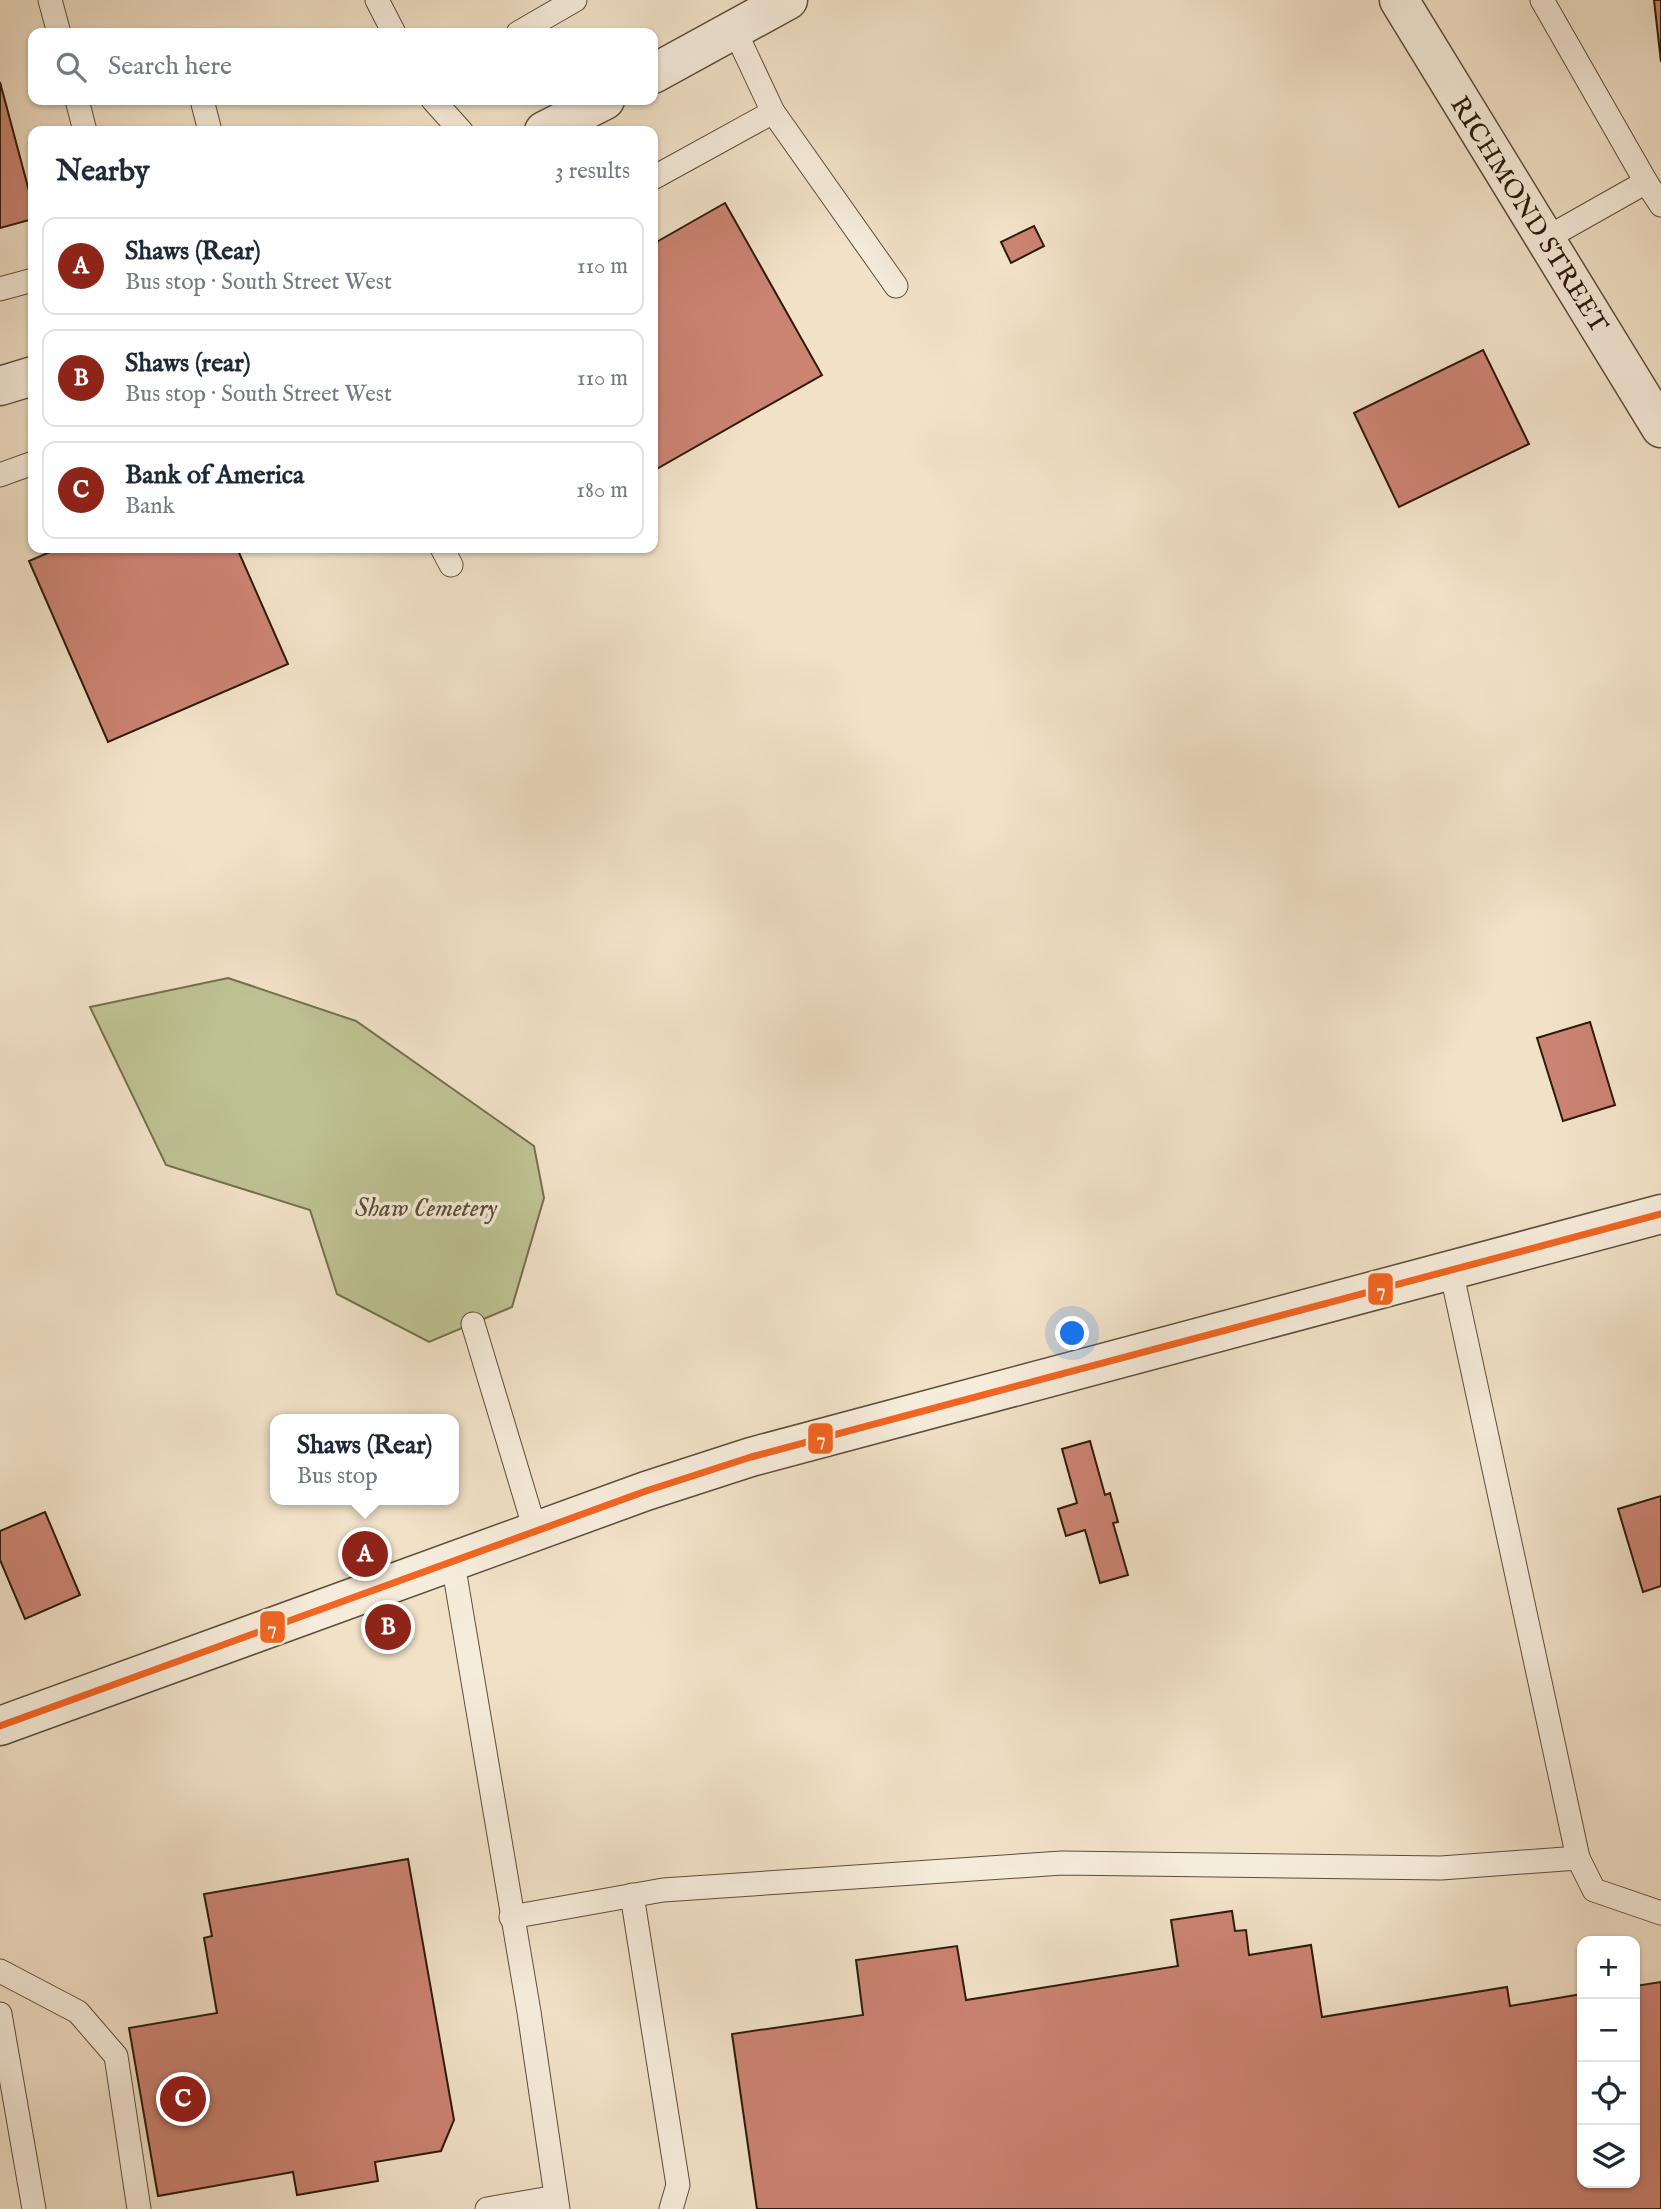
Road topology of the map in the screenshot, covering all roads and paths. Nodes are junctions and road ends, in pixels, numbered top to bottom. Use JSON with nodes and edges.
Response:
{"nodes":[{"id":1,"x":50,"y":0,"type":"edge"},
{"id":2,"x":377,"y":0,"type":"edge"},
{"id":3,"x":575,"y":0,"type":"edge"},
{"id":4,"x":788,"y":0,"type":"edge"},
{"id":5,"x":1399,"y":0,"type":"edge"},
{"id":6,"x":1542,"y":0,"type":"edge"},
{"id":7,"x":58,"y":28,"type":"edge"},
{"id":8,"x":391,"y":28,"type":"edge"},
{"id":9,"x":527,"y":28,"type":"edge"},
{"id":10,"x":735,"y":31,"type":"junction"},
{"id":11,"x":658,"y":71,"type":"edge"},
{"id":12,"x":77,"y":105,"type":"edge"},
{"id":13,"x":203,"y":105,"type":"edge"},
{"id":14,"x":438,"y":105,"type":"edge"},
{"id":15,"x":595,"y":105,"type":"edge"},
{"id":16,"x":773,"y":113,"type":"junction"},
{"id":17,"x":84,"y":126,"type":"edge"},
{"id":18,"x":209,"y":126,"type":"edge"},
{"id":19,"x":456,"y":126,"type":"edge"},
{"id":20,"x":554,"y":126,"type":"edge"},
{"id":21,"x":658,"y":175,"type":"edge"},
{"id":22,"x":1646,"y":182,"type":"junction"},
{"id":23,"x":1661,"y":205,"type":"edge"},
{"id":24,"x":1545,"y":239,"type":"junction"},
{"id":25,"x":28,"y":281,"type":"edge"},
{"id":26,"x":895,"y":286,"type":"dead end"},
{"id":27,"x":0,"y":289,"type":"edge"},
{"id":28,"x":28,"y":378,"type":"edge"},
{"id":29,"x":0,"y":386,"type":"edge"},
{"id":30,"x":1661,"y":428,"type":"edge"},
{"id":31,"x":28,"y":465,"type":"edge"},
{"id":32,"x":0,"y":475,"type":"edge"},
{"id":33,"x":1661,"y":1214,"type":"edge"},
{"id":34,"x":1451,"y":1270,"type":"junction"},
{"id":35,"x":473,"y":1324,"type":"dead end"},
{"id":36,"x":536,"y":1533,"type":"junction"},
{"id":37,"x":453,"y":1563,"type":"junction"},
{"id":38,"x":0,"y":1726,"type":"edge"},
{"id":39,"x":1578,"y":1857,"type":"junction"},
{"id":40,"x":632,"y":1895,"type":"junction"},
{"id":41,"x":1661,"y":1913,"type":"edge"},
{"id":42,"x":511,"y":1917,"type":"junction"},
{"id":43,"x":0,"y":1971,"type":"edge"},
{"id":44,"x":0,"y":2014,"type":"edge"},
{"id":45,"x":557,"y":2203,"type":"edge"},
{"id":46,"x":34,"y":2209,"type":"edge"},
{"id":47,"x":139,"y":2209,"type":"edge"},
{"id":48,"x":487,"y":2209,"type":"edge"},
{"id":49,"x":671,"y":2209,"type":"edge"}],
"edges":[{"from":1,"to":7,"type":"lane"},
{"from":2,"to":8,"type":"lane"},
{"from":3,"to":9,"type":"lane"},
{"from":4,"to":10,"type":"street"},
{"from":5,"to":24,"type":"street","name":"RICHMOND STREET"},
{"from":6,"to":22,"type":"lane"},
{"from":10,"to":11,"type":"street"},
{"from":10,"to":16,"type":"lane"},
{"from":12,"to":17,"type":"lane"},
{"from":13,"to":18,"type":"lane"},
{"from":14,"to":19,"type":"lane"},
{"from":15,"to":20,"type":"street"},
{"from":16,"to":21,"type":"lane"},
{"from":16,"to":26,"type":"lane"},
{"from":22,"to":23,"type":"lane"},
{"from":22,"to":24,"type":"lane"},
{"from":24,"to":30,"type":"street","name":"RICHMOND STREET"},
{"from":25,"to":27,"type":"lane"},
{"from":28,"to":29,"type":"street"},
{"from":31,"to":32,"type":"lane"},
{"from":33,"to":34,"type":"street"},
{"from":34,"to":36,"type":"street"},
{"from":34,"to":39,"type":"lane"},
{"from":35,"to":36,"type":"lane"},
{"from":36,"to":37,"type":"street"},
{"from":37,"to":38,"type":"street"},
{"from":37,"to":42,"type":"lane"},
{"from":39,"to":40,"type":"lane"},
{"from":39,"to":41,"type":"lane"},
{"from":40,"to":42,"type":"lane"},
{"from":40,"to":49,"type":"lane"},
{"from":42,"to":45,"type":"lane"},
{"from":43,"to":47,"type":"lane"},
{"from":44,"to":46,"type":"lane"},
{"from":45,"to":48,"type":"lane"}]}
